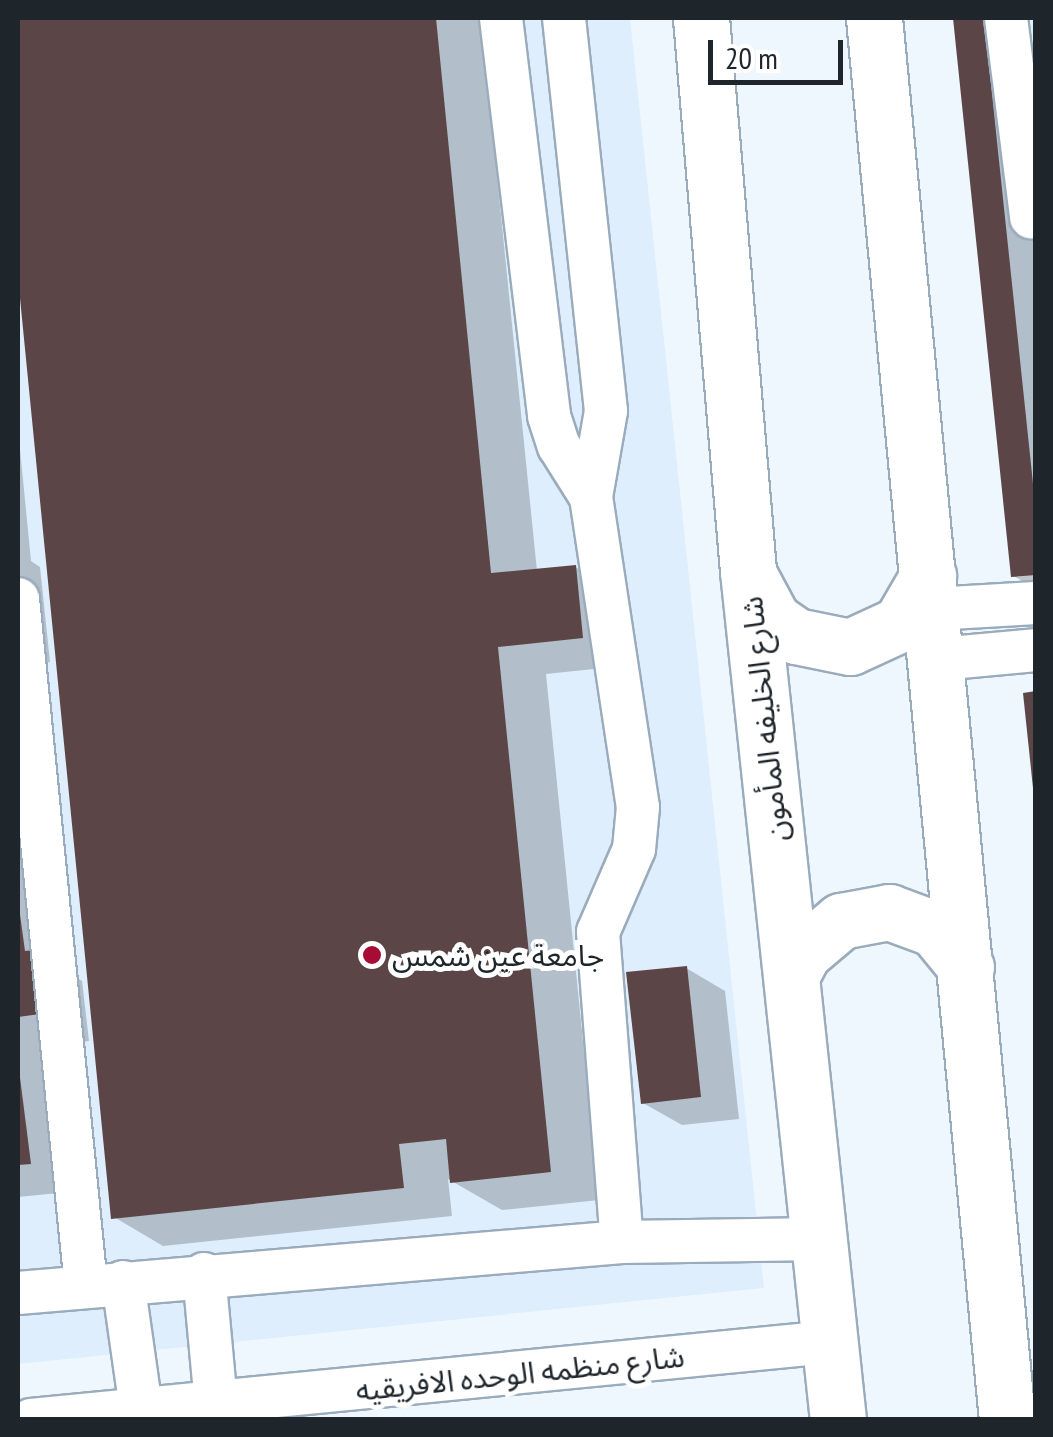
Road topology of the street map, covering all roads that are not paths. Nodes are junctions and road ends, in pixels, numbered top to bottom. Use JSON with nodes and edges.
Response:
{"nodes":[{"id":1,"x":501,"y":18,"type":"edge"},
{"id":2,"x":564,"y":18,"type":"edge"},
{"id":3,"x":701,"y":18,"type":"edge"},
{"id":4,"x":874,"y":18,"type":"edge"},
{"id":5,"x":1006,"y":18,"type":"edge"},
{"id":6,"x":1031,"y":218,"type":"dead end"},
{"id":7,"x":592,"y":497,"type":"junction"},
{"id":8,"x":748,"y":571,"type":"junction"},
{"id":9,"x":18,"y":598,"type":"edge"},
{"id":10,"x":1036,"y":603,"type":"edge"},
{"id":11,"x":933,"y":615,"type":"junction"},
{"id":12,"x":1036,"y":650,"type":"edge"},
{"id":13,"x":966,"y":966,"type":"junction"},
{"id":14,"x":792,"y":974,"type":"junction"},
{"id":15,"x":820,"y":1240,"type":"junction"},
{"id":16,"x":622,"y":1242,"type":"junction"},
{"id":17,"x":204,"y":1274,"type":"junction"},
{"id":18,"x":104,"y":1284,"type":"junction"},
{"id":19,"x":18,"y":1293,"type":"edge"},
{"id":20,"x":830,"y":1342,"type":"junction"},
{"id":21,"x":1016,"y":1405,"type":"edge"},
{"id":22,"x":244,"y":1407,"type":"edge"},
{"id":23,"x":157,"y":1414,"type":"edge"},
{"id":24,"x":31,"y":1420,"type":"edge"},
{"id":25,"x":838,"y":1420,"type":"edge"}],
"edges":[{"from":1,"to":7,"type":"street"},
{"from":2,"to":7,"type":"street"},
{"from":3,"to":8,"type":"main road","name":"شارع الخليفه المأمون"},
{"from":4,"to":11,"type":"main road"},
{"from":5,"to":6,"type":"street"},
{"from":7,"to":16,"type":"street"},
{"from":8,"to":11,"type":"main road"},
{"from":8,"to":14,"type":"main road","name":"شارع الخليفه المأمون"},
{"from":9,"to":18,"type":"street"},
{"from":10,"to":11,"type":"street"},
{"from":11,"to":12,"type":"street"},
{"from":11,"to":13,"type":"main road"},
{"from":13,"to":14,"type":"main road"},
{"from":13,"to":21,"type":"main road"},
{"from":14,"to":15,"type":"main road","name":"شارع الخليفه المأمون"},
{"from":15,"to":16,"type":"street"},
{"from":15,"to":20,"type":"main road","name":"شارع الخليفه المأمون"},
{"from":16,"to":17,"type":"street"},
{"from":17,"to":18,"type":"street"},
{"from":17,"to":22,"type":"street"},
{"from":18,"to":19,"type":"street"},
{"from":18,"to":23,"type":"street"},
{"from":20,"to":22,"type":"street","name":"شارع منظمه الوحده الافريقيه"},
{"from":20,"to":25,"type":"main road","name":"شارع الخليفه المأمون"},
{"from":22,"to":23,"type":"street","name":"شارع منظمه الوحده الافريقيه"},
{"from":23,"to":24,"type":"street","name":"شارع منظمه الوحده الافريقيه"}]}
